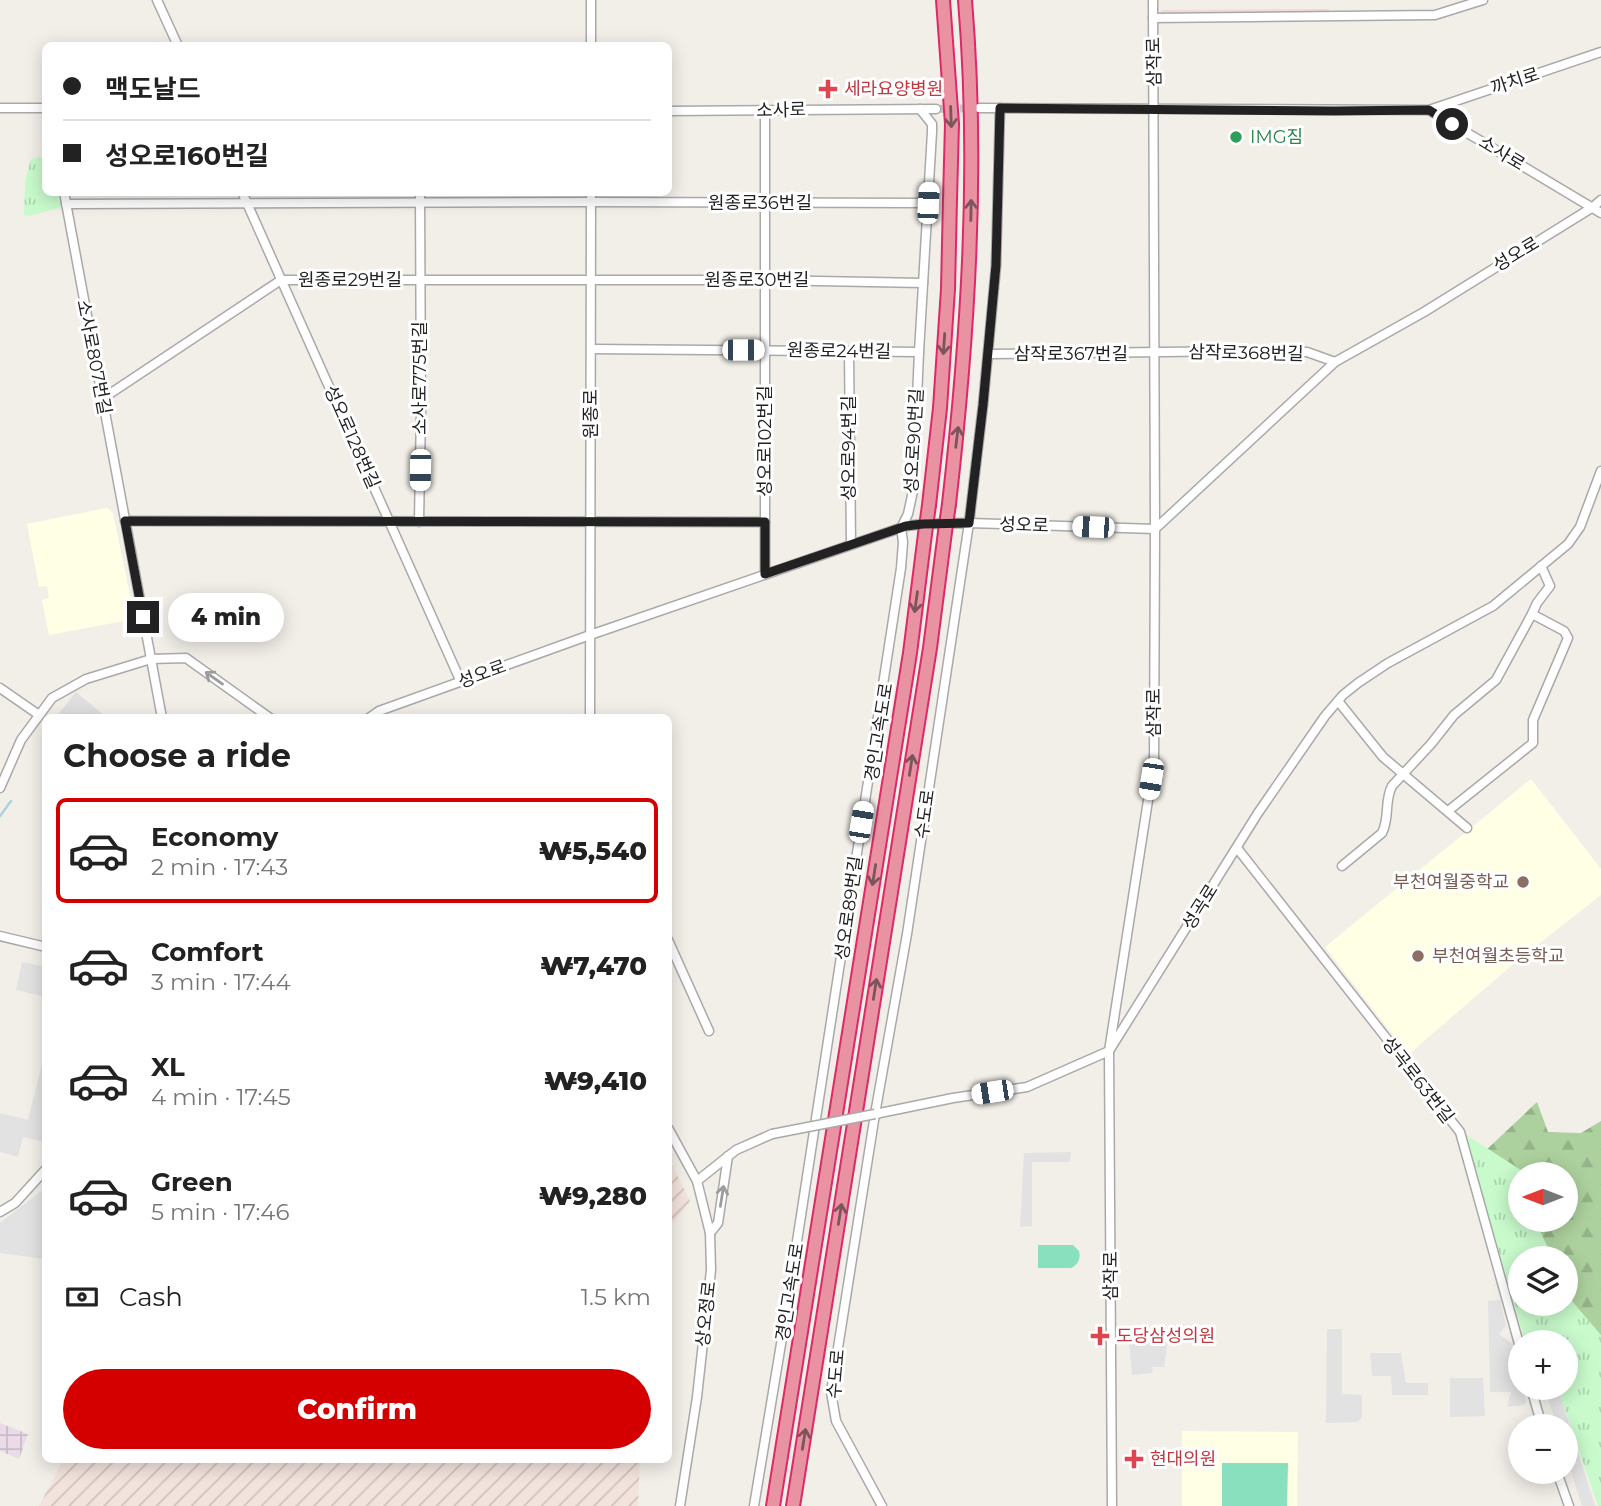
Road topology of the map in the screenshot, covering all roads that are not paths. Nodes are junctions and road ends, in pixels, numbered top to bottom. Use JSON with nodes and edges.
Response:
{"nodes":[{"id":1,"x":157,"y":0,"type":"edge"},
{"id":2,"x":591,"y":0,"type":"edge"},
{"id":3,"x":943,"y":0,"type":"edge"},
{"id":4,"x":965,"y":0,"type":"edge"},
{"id":5,"x":1153,"y":0,"type":"edge"},
{"id":6,"x":1483,"y":0,"type":"edge"},
{"id":7,"x":1153,"y":18,"type":"junction"},
{"id":8,"x":176,"y":42,"type":"edge"},
{"id":9,"x":591,"y":42,"type":"edge"},
{"id":10,"x":1601,"y":52,"type":"edge"},
{"id":11,"x":0,"y":108,"type":"edge"},
{"id":12,"x":42,"y":108,"type":"edge"},
{"id":13,"x":979,"y":108,"type":"tunnel mouth"},
{"id":14,"x":1000,"y":108,"type":"junction"},
{"id":15,"x":920,"y":109,"type":"junction"},
{"id":16,"x":936,"y":109,"type":"tunnel mouth"},
{"id":17,"x":765,"y":110,"type":"junction"},
{"id":18,"x":1154,"y":110,"type":"junction"},
{"id":19,"x":1429,"y":110,"type":"junction"},
{"id":20,"x":672,"y":111,"type":"edge"},
{"id":21,"x":65,"y":196,"type":"edge"},
{"id":22,"x":243,"y":196,"type":"edge"},
{"id":23,"x":420,"y":196,"type":"edge"},
{"id":24,"x":591,"y":197,"type":"edge"},
{"id":25,"x":1601,"y":200,"type":"edge"},
{"id":26,"x":420,"y":202,"type":"junction"},
{"id":27,"x":246,"y":203,"type":"junction"},
{"id":28,"x":765,"y":203,"type":"junction"},
{"id":29,"x":928,"y":203,"type":"junction"},
{"id":30,"x":66,"y":204,"type":"junction"},
{"id":31,"x":1593,"y":208,"type":"junction"},
{"id":32,"x":1601,"y":213,"type":"edge"},
{"id":33,"x":281,"y":280,"type":"junction"},
{"id":34,"x":591,"y":280,"type":"junction"},
{"id":35,"x":765,"y":280,"type":"junction"},
{"id":36,"x":420,"y":281,"type":"junction"},
{"id":37,"x":923,"y":283,"type":"junction"},
{"id":38,"x":591,"y":349,"type":"junction"},
{"id":39,"x":765,"y":350,"type":"junction"},
{"id":40,"x":849,"y":351,"type":"junction"},
{"id":41,"x":919,"y":352,"type":"junction"},
{"id":42,"x":1155,"y":353,"type":"junction"},
{"id":43,"x":988,"y":354,"type":"junction"},
{"id":44,"x":1335,"y":362,"type":"junction"},
{"id":45,"x":102,"y":399,"type":"junction"},
{"id":46,"x":1601,"y":471,"type":"edge"},
{"id":47,"x":390,"y":520,"type":"junction"},
{"id":48,"x":125,"y":521,"type":"junction"},
{"id":49,"x":419,"y":522,"type":"junction"},
{"id":50,"x":590,"y":522,"type":"junction"},
{"id":51,"x":765,"y":522,"type":"junction"},
{"id":52,"x":969,"y":523,"type":"junction"},
{"id":53,"x":901,"y":528,"type":"junction"},
{"id":54,"x":1156,"y":530,"type":"junction"},
{"id":55,"x":851,"y":544,"type":"junction"},
{"id":56,"x":1541,"y":566,"type":"junction"},
{"id":57,"x":765,"y":574,"type":"junction"},
{"id":58,"x":1532,"y":614,"type":"junction"},
{"id":59,"x":590,"y":635,"type":"junction"},
{"id":60,"x":151,"y":659,"type":"junction"},
{"id":61,"x":461,"y":682,"type":"junction"},
{"id":62,"x":0,"y":688,"type":"edge"},
{"id":63,"x":1338,"y":701,"type":"junction"},
{"id":64,"x":161,"y":714,"type":"edge"},
{"id":65,"x":264,"y":714,"type":"edge"},
{"id":66,"x":375,"y":714,"type":"edge"},
{"id":67,"x":590,"y":714,"type":"edge"},
{"id":68,"x":39,"y":715,"type":"junction"},
{"id":69,"x":1404,"y":775,"type":"junction"},
{"id":70,"x":0,"y":789,"type":"edge"},
{"id":71,"x":1448,"y":811,"type":"junction"},
{"id":72,"x":1467,"y":828,"type":"dead end"},
{"id":73,"x":1237,"y":848,"type":"junction"},
{"id":74,"x":1342,"y":866,"type":"dead end"},
{"id":75,"x":0,"y":936,"type":"edge"},
{"id":76,"x":42,"y":946,"type":"edge"},
{"id":77,"x":672,"y":949,"type":"edge"},
{"id":78,"x":709,"y":1031,"type":"dead end"},
{"id":79,"x":1109,"y":1051,"type":"junction"},
{"id":80,"x":876,"y":1114,"type":"junction"},
{"id":81,"x":672,"y":1135,"type":"edge"},
{"id":82,"x":728,"y":1156,"type":"junction"},
{"id":83,"x":42,"y":1173,"type":"edge"},
{"id":84,"x":697,"y":1181,"type":"junction"},
{"id":85,"x":0,"y":1212,"type":"edge"},
{"id":86,"x":710,"y":1233,"type":"junction"},
{"id":87,"x":1515,"y":1330,"type":"edge"},
{"id":88,"x":1561,"y":1484,"type":"edge"},
{"id":89,"x":680,"y":1506,"type":"edge"},
{"id":90,"x":754,"y":1506,"type":"edge"},
{"id":91,"x":773,"y":1506,"type":"edge"},
{"id":92,"x":793,"y":1506,"type":"edge"},
{"id":93,"x":882,"y":1506,"type":"edge"},
{"id":94,"x":1112,"y":1506,"type":"edge"},
{"id":95,"x":1569,"y":1506,"type":"edge"}],
"edges":[{"from":1,"to":8,"type":"street"},
{"from":2,"to":9,"type":"street"},
{"from":3,"to":91,"type":"highway","name":"경인고속도로","one_way":true,"bridge":true},
{"from":92,"to":4,"type":"highway","name":"경인고속도로","one_way":true,"bridge":true},
{"from":5,"to":7,"type":"street","name":"삼작로"},
{"from":6,"to":7,"type":"street"},
{"from":7,"to":18,"type":"street","name":"삼작로"},
{"from":10,"to":19,"type":"street","name":"까치로"},
{"from":11,"to":12,"type":"street"},
{"from":13,"to":14,"type":"street"},
{"from":14,"to":18,"type":"street"},
{"from":14,"to":43,"type":"street","name":"수도로"},
{"from":15,"to":16,"type":"street","name":"소사로"},
{"from":15,"to":17,"type":"street","name":"소사로"},
{"from":15,"to":29,"type":"street","name":"성오로90번길"},
{"from":17,"to":20,"type":"street","name":"소사로"},
{"from":17,"to":28,"type":"street","name":"성오로102번길"},
{"from":18,"to":19,"type":"street"},
{"from":18,"to":42,"type":"street","name":"삼작로"},
{"from":19,"to":31,"type":"street","name":"소사로"},
{"from":21,"to":30,"type":"street","name":"소사로807번길"},
{"from":22,"to":27,"type":"street","name":"성오로128번길"},
{"from":23,"to":26,"type":"street","name":"소사로775번길"},
{"from":24,"to":26,"type":"street","name":"원종로36번길"},
{"from":24,"to":28,"type":"street","name":"원종로36번길"},
{"from":24,"to":34,"type":"street","name":"원종로"},
{"from":25,"to":31,"type":"street","name":"성오로"},
{"from":26,"to":27,"type":"street","name":"원종로36번길"},
{"from":26,"to":36,"type":"street","name":"소사로775번길"},
{"from":27,"to":30,"type":"street","name":"원종로36번길"},
{"from":27,"to":33,"type":"street","name":"성오로128번길"},
{"from":28,"to":29,"type":"street","name":"원종로36번길"},
{"from":28,"to":35,"type":"street","name":"성오로102번길"},
{"from":29,"to":37,"type":"street","name":"성오로90번길"},
{"from":30,"to":45,"type":"street","name":"소사로807번길"},
{"from":31,"to":32,"type":"street","name":"소사로"},
{"from":31,"to":44,"type":"street","name":"성오로"},
{"from":33,"to":36,"type":"street","name":"원종로29번길"},
{"from":33,"to":45,"type":"street","name":"원종로29번길"},
{"from":33,"to":47,"type":"street","name":"성오로128번길"},
{"from":34,"to":35,"type":"street","name":"원종로30번길"},
{"from":34,"to":36,"type":"street","name":"원종로29번길"},
{"from":34,"to":38,"type":"street","name":"원종로"},
{"from":35,"to":37,"type":"street","name":"원종로30번길"},
{"from":35,"to":39,"type":"street","name":"성오로102번길"},
{"from":36,"to":49,"type":"street","name":"소사로775번길"},
{"from":37,"to":41,"type":"street","name":"성오로90번길"},
{"from":38,"to":39,"type":"street","name":"원종로24번길"},
{"from":38,"to":50,"type":"street","name":"원종로"},
{"from":39,"to":40,"type":"street","name":"원종로24번길"},
{"from":39,"to":51,"type":"street","name":"성오로102번길"},
{"from":40,"to":41,"type":"street","name":"원종로24번길"},
{"from":40,"to":55,"type":"street","name":"성오로94번길"},
{"from":41,"to":53,"type":"street","name":"성오로90번길"},
{"from":42,"to":43,"type":"street","name":"삼작로367번길"},
{"from":42,"to":44,"type":"street","name":"삼작로368번길"},
{"from":42,"to":54,"type":"street","name":"삼작로"},
{"from":43,"to":52,"type":"street","name":"수도로"},
{"from":44,"to":54,"type":"street","name":"성오로"},
{"from":45,"to":48,"type":"street","name":"소사로807번길"},
{"from":46,"to":56,"type":"street","name":"성곡로"},
{"from":47,"to":48,"type":"street"},
{"from":47,"to":49,"type":"street"},
{"from":47,"to":61,"type":"street","name":"성오로128번길"},
{"from":48,"to":60,"type":"street","name":"소사로807번길"},
{"from":49,"to":50,"type":"street"},
{"from":50,"to":51,"type":"street"},
{"from":50,"to":59,"type":"street","name":"원종로"},
{"from":51,"to":57,"type":"street","name":"성오로102번길"},
{"from":52,"to":53,"type":"street","name":"성오로"},
{"from":52,"to":54,"type":"street","name":"성오로"},
{"from":52,"to":80,"type":"street","name":"수도로"},
{"from":53,"to":55,"type":"street","name":"성오로"},
{"from":53,"to":90,"type":"street","name":"성오로89번길"},
{"from":54,"to":79,"type":"street","name":"삼작로"},
{"from":55,"to":57,"type":"street","name":"성오로"},
{"from":56,"to":58,"type":"street"},
{"from":56,"to":63,"type":"street","name":"성곡로"},
{"from":57,"to":59,"type":"street","name":"성오로"},
{"from":58,"to":69,"type":"street"},
{"from":58,"to":71,"type":"street"},
{"from":59,"to":61,"type":"street","name":"성오로"},
{"from":59,"to":67,"type":"street","name":"원종로"},
{"from":60,"to":64,"type":"street","name":"소사로807번길"},
{"from":65,"to":60,"type":"street","one_way":true},
{"from":60,"to":68,"type":"street"},
{"from":61,"to":66,"type":"street","name":"성오로"},
{"from":62,"to":68,"type":"street"},
{"from":63,"to":69,"type":"street"},
{"from":63,"to":73,"type":"street","name":"성곡로"},
{"from":68,"to":70,"type":"street"},
{"from":69,"to":71,"type":"street"},
{"from":69,"to":74,"type":"street"},
{"from":71,"to":72,"type":"street"},
{"from":73,"to":79,"type":"street","name":"성곡로"},
{"from":73,"to":87,"type":"street","name":"성곡로63번길"},
{"from":75,"to":76,"type":"street"},
{"from":77,"to":78,"type":"street"},
{"from":79,"to":80,"type":"street"},
{"from":79,"to":94,"type":"street","name":"삼작로"},
{"from":80,"to":82,"type":"street","bridge":true},
{"from":80,"to":93,"type":"street","name":"수도로"},
{"from":81,"to":84,"type":"street","name":"상오정로"},
{"from":82,"to":84,"type":"street"},
{"from":86,"to":82,"type":"street","one_way":true},
{"from":83,"to":85,"type":"street"},
{"from":84,"to":86,"type":"street","name":"상오정로"},
{"from":86,"to":89,"type":"street","name":"상오정로"},
{"from":88,"to":95,"type":"street"}]}
